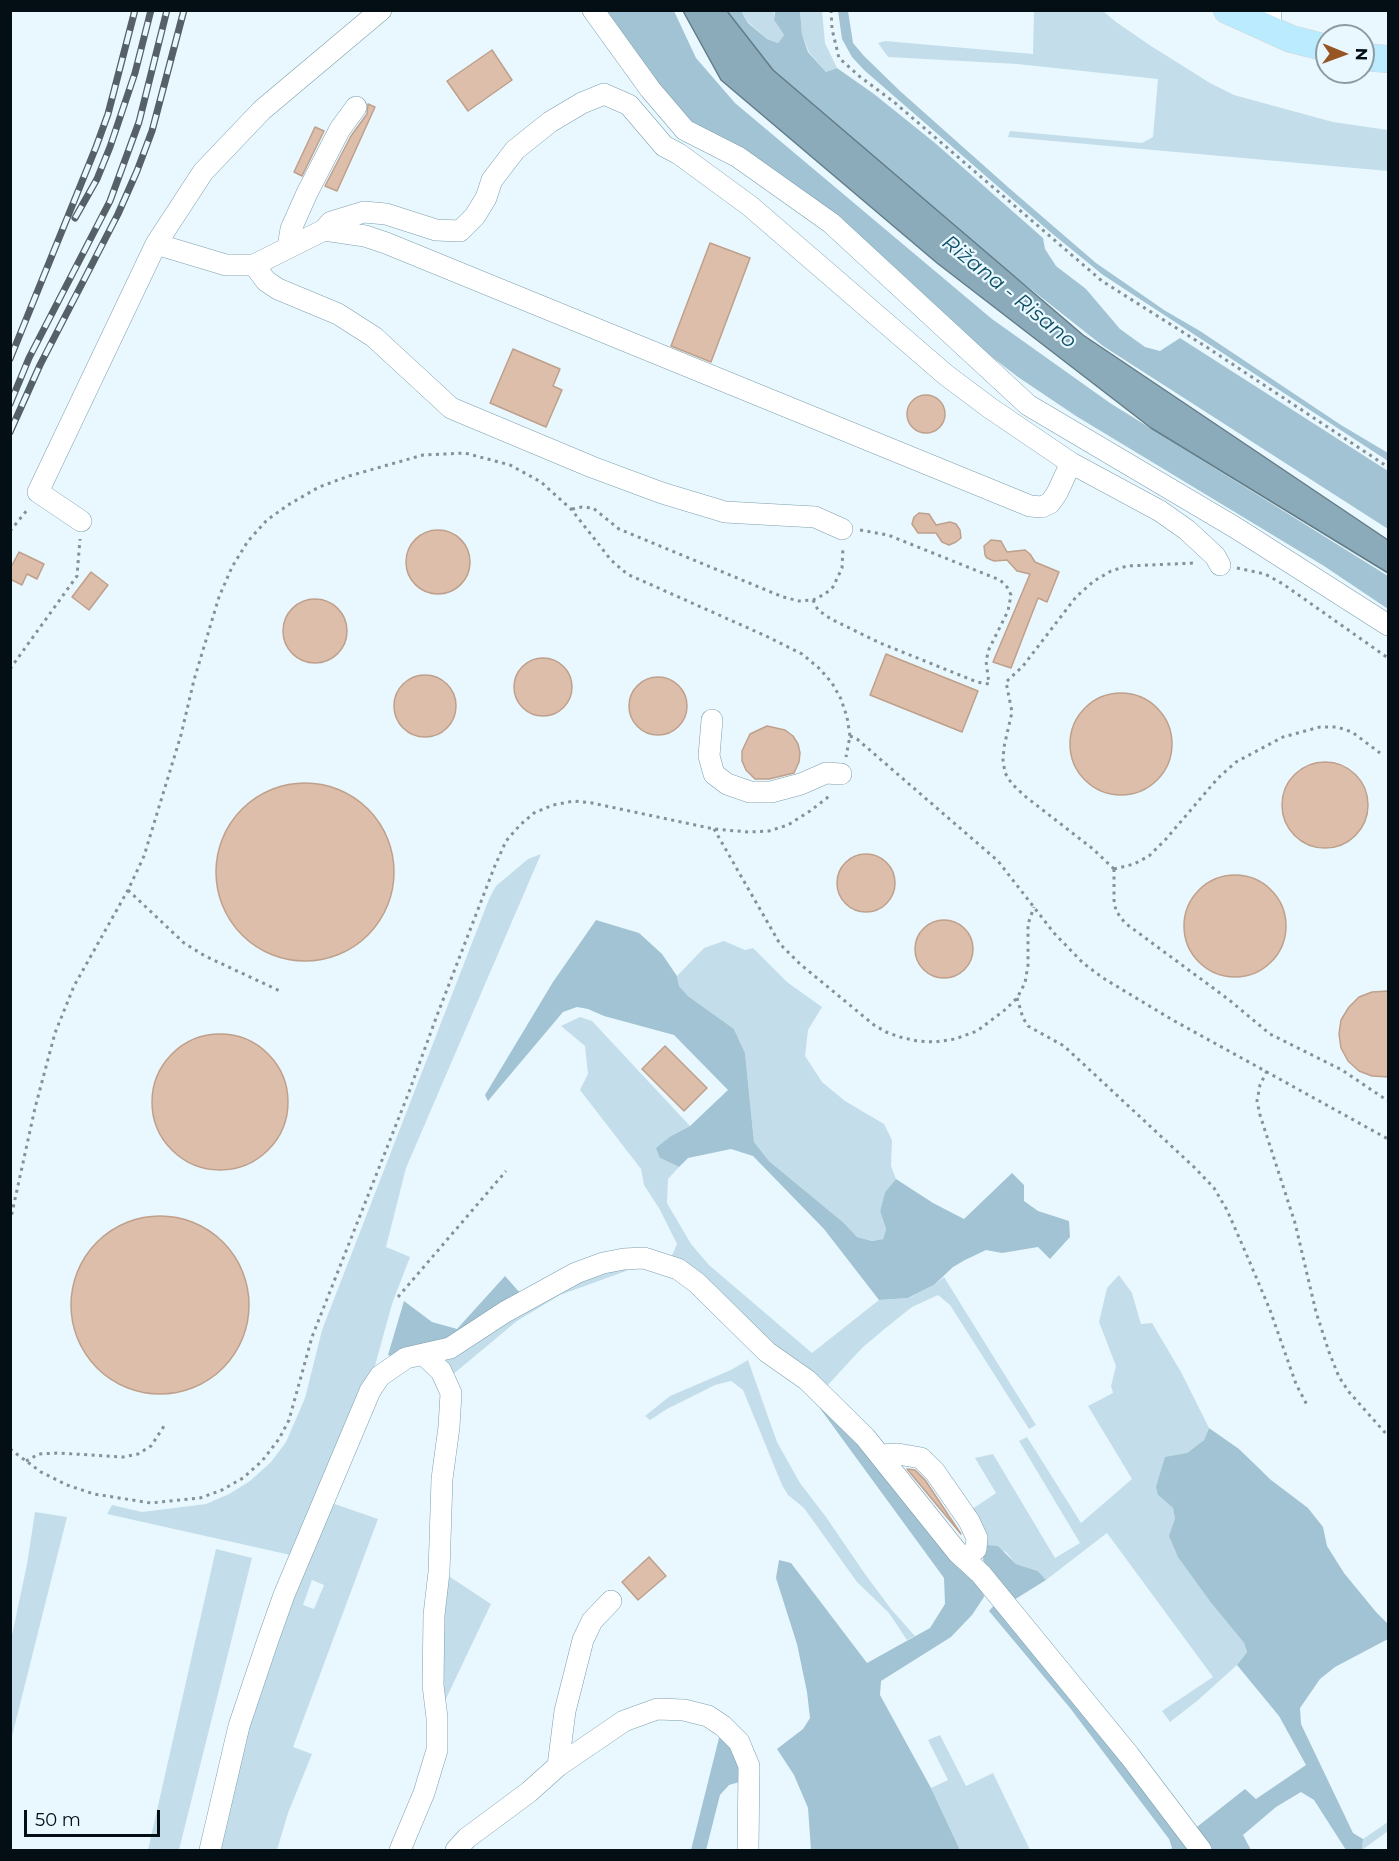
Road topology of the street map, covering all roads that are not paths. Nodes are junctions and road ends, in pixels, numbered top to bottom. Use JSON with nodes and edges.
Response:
{"nodes":[{"id":1,"x":381,"y":10,"type":"edge"},
{"id":2,"x":593,"y":10,"type":"edge"},
{"id":3,"x":1227,"y":10,"type":"edge"},
{"id":4,"x":1266,"y":19,"type":"edge"},
{"id":5,"x":1315,"y":45,"type":"edge"},
{"id":6,"x":356,"y":107,"type":"dead end"},
{"id":7,"x":302,"y":231,"type":"junction"},
{"id":8,"x":156,"y":244,"type":"junction"},
{"id":9,"x":255,"y":265,"type":"junction"},
{"id":10,"x":1071,"y":463,"type":"junction"},
{"id":11,"x":81,"y":521,"type":"road end"},
{"id":12,"x":842,"y":529,"type":"road end"},
{"id":13,"x":1211,"y":564,"type":"road end"},
{"id":14,"x":1389,"y":625,"type":"edge"},
{"id":15,"x":712,"y":720,"type":"dead end"},
{"id":16,"x":840,"y":774,"type":"dead end"},
{"id":17,"x":423,"y":1354,"type":"junction"},
{"id":18,"x":880,"y":1455,"type":"junction"},
{"id":19,"x":965,"y":1559,"type":"junction"},
{"id":20,"x":611,"y":1600,"type":"dead end"},
{"id":21,"x":558,"y":1766,"type":"junction"},
{"id":22,"x":210,"y":1851,"type":"edge"},
{"id":23,"x":400,"y":1851,"type":"edge"},
{"id":24,"x":456,"y":1851,"type":"edge"},
{"id":25,"x":748,"y":1851,"type":"edge"},
{"id":26,"x":1201,"y":1851,"type":"edge"}],
"edges":[{"from":1,"to":8,"type":"street"},
{"from":2,"to":14,"type":"street"},
{"from":3,"to":4,"type":"main road"},
{"from":4,"to":5,"type":"main road"},
{"from":6,"to":7,"type":"street"},
{"from":7,"to":9,"type":"street"},
{"from":7,"to":10,"type":"street"},
{"from":7,"to":10,"type":"street"},
{"from":8,"to":9,"type":"street"},
{"from":8,"to":11,"type":"street"},
{"from":9,"to":12,"type":"street"},
{"from":10,"to":13,"type":"street"},
{"from":15,"to":16,"type":"street"},
{"from":17,"to":18,"type":"street"},
{"from":17,"to":22,"type":"street"},
{"from":17,"to":23,"type":"street"},
{"from":18,"to":19,"type":"street"},
{"from":18,"to":19,"type":"street"},
{"from":19,"to":26,"type":"street"},
{"from":20,"to":21,"type":"street"},
{"from":21,"to":24,"type":"street"},
{"from":21,"to":25,"type":"street"}]}
